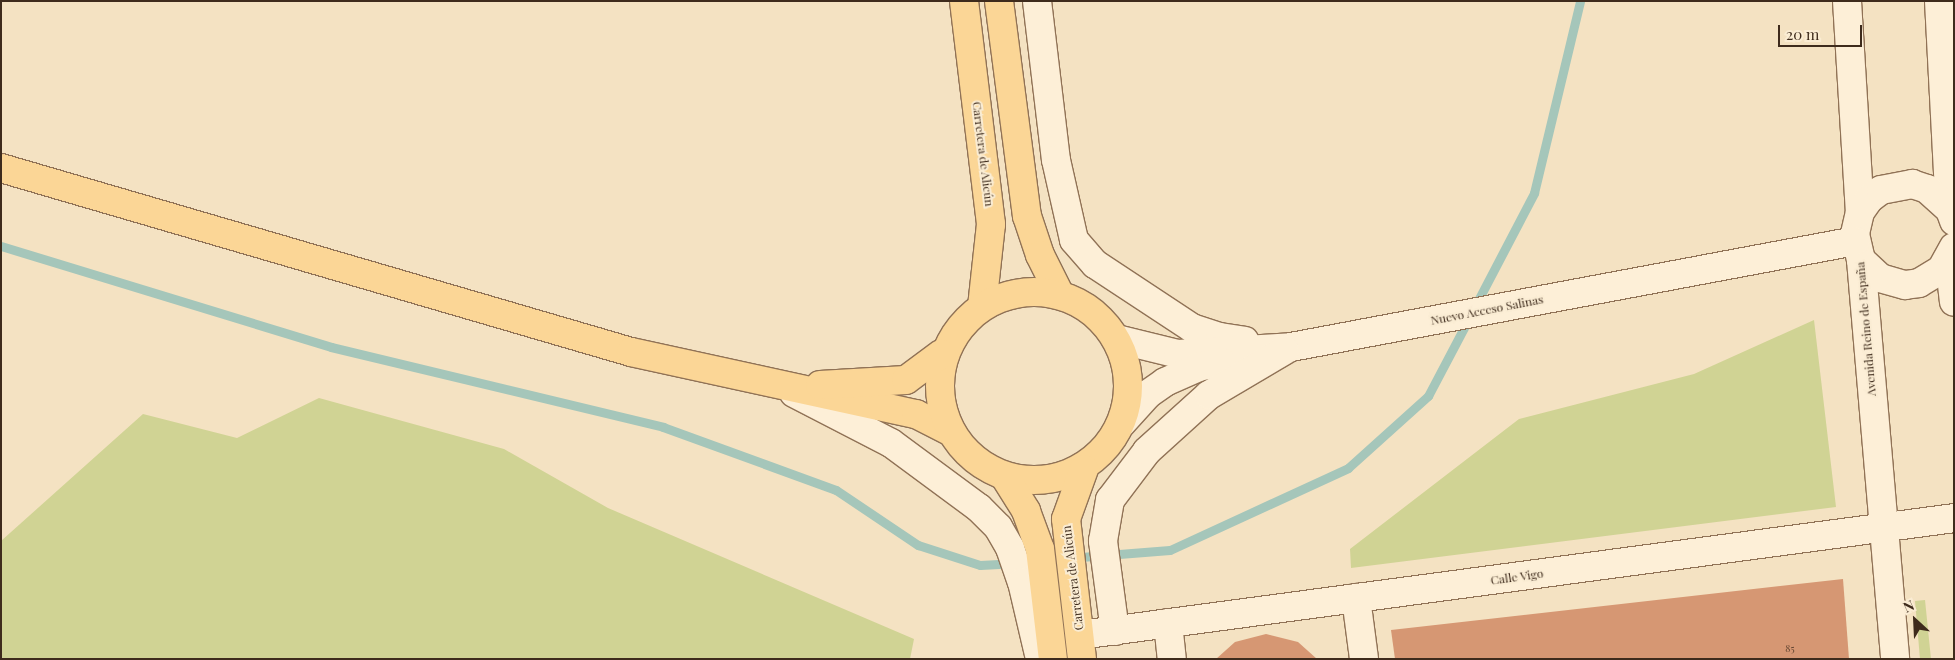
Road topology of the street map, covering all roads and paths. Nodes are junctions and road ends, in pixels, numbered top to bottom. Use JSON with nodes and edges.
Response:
{"nodes":[{"id":1,"x":964,"y":1,"type":"edge"},
{"id":2,"x":999,"y":1,"type":"edge"},
{"id":3,"x":1038,"y":1,"type":"edge"},
{"id":4,"x":1847,"y":1,"type":"edge"},
{"id":5,"x":1939,"y":1,"type":"edge"},
{"id":6,"x":1,"y":168,"type":"edge"},
{"id":7,"x":1860,"y":212,"type":"junction"},
{"id":8,"x":1952,"y":214,"type":"edge"},
{"id":9,"x":1858,"y":250,"type":"junction"},
{"id":10,"x":1952,"y":252,"type":"edge"},
{"id":11,"x":1060,"y":294,"type":"junction"},
{"id":12,"x":1954,"y":302,"type":"edge"},
{"id":13,"x":982,"y":307,"type":"junction"},
{"id":14,"x":1117,"y":339,"type":"junction"},
{"id":15,"x":1291,"y":347,"type":"junction"},
{"id":16,"x":942,"y":354,"type":"junction"},
{"id":17,"x":781,"y":387,"type":"junction"},
{"id":18,"x":1121,"y":424,"type":"junction"},
{"id":19,"x":951,"y":432,"type":"junction"},
{"id":20,"x":1084,"y":469,"type":"junction"},
{"id":21,"x":1005,"y":477,"type":"junction"},
{"id":22,"x":1954,"y":518,"type":"edge"},
{"id":23,"x":1883,"y":529,"type":"junction"},
{"id":24,"x":1356,"y":598,"type":"junction"},
{"id":25,"x":1114,"y":620,"type":"junction"},
{"id":26,"x":1041,"y":624,"type":"junction"},
{"id":27,"x":1168,"y":624,"type":"junction"},
{"id":28,"x":1080,"y":637,"type":"edge"},
{"id":29,"x":1040,"y":659,"type":"edge"},
{"id":30,"x":1053,"y":659,"type":"edge"},
{"id":31,"x":1172,"y":659,"type":"edge"},
{"id":32,"x":1364,"y":659,"type":"edge"},
{"id":33,"x":1895,"y":659,"type":"edge"}],
"edges":[{"from":1,"to":13,"type":"main road","name":"Carretera de Alicún"},
{"from":2,"to":11,"type":"main road"},
{"from":3,"to":15,"type":"street"},
{"from":4,"to":7,"type":"street","name":"Avenida Reino de España"},
{"from":5,"to":8,"type":"street"},
{"from":6,"to":17,"type":"main road"},
{"from":7,"to":8,"type":"street"},
{"from":7,"to":9,"type":"street","name":"Avenida Reino de España"},
{"from":9,"to":10,"type":"street"},
{"from":9,"to":15,"type":"street","name":"Nuevo Acceso Salinas"},
{"from":9,"to":23,"type":"street","name":"Avenida Reino de España"},
{"from":10,"to":12,"type":"street"},
{"from":11,"to":13,"type":"main road"},
{"from":11,"to":14,"type":"main road"},
{"from":13,"to":16,"type":"main road"},
{"from":14,"to":15,"type":"street","name":"Nuevo Acceso Salinas"},
{"from":14,"to":18,"type":"main road"},
{"from":15,"to":18,"type":"street"},
{"from":15,"to":25,"type":"street"},
{"from":16,"to":17,"type":"main road"},
{"from":16,"to":19,"type":"main road"},
{"from":17,"to":19,"type":"main road"},
{"from":17,"to":26,"type":"street"},
{"from":18,"to":20,"type":"main road"},
{"from":19,"to":21,"type":"main road"},
{"from":20,"to":21,"type":"main road"},
{"from":20,"to":28,"type":"main road","name":"Carretera de Alicún"},
{"from":21,"to":26,"type":"main road"},
{"from":22,"to":23,"type":"street","name":"Calle Vigo"},
{"from":23,"to":24,"type":"street","name":"Calle Vigo"},
{"from":23,"to":33,"type":"street","name":"Avenida Reino de España"},
{"from":24,"to":27,"type":"street","name":"Calle Vigo"},
{"from":24,"to":32,"type":"street"},
{"from":25,"to":27,"type":"street","name":"Calle Vigo"},
{"from":25,"to":28,"type":"street","name":"Calle Vigo"},
{"from":26,"to":29,"type":"street"},
{"from":26,"to":30,"type":"main road"},
{"from":27,"to":31,"type":"street"}]}
